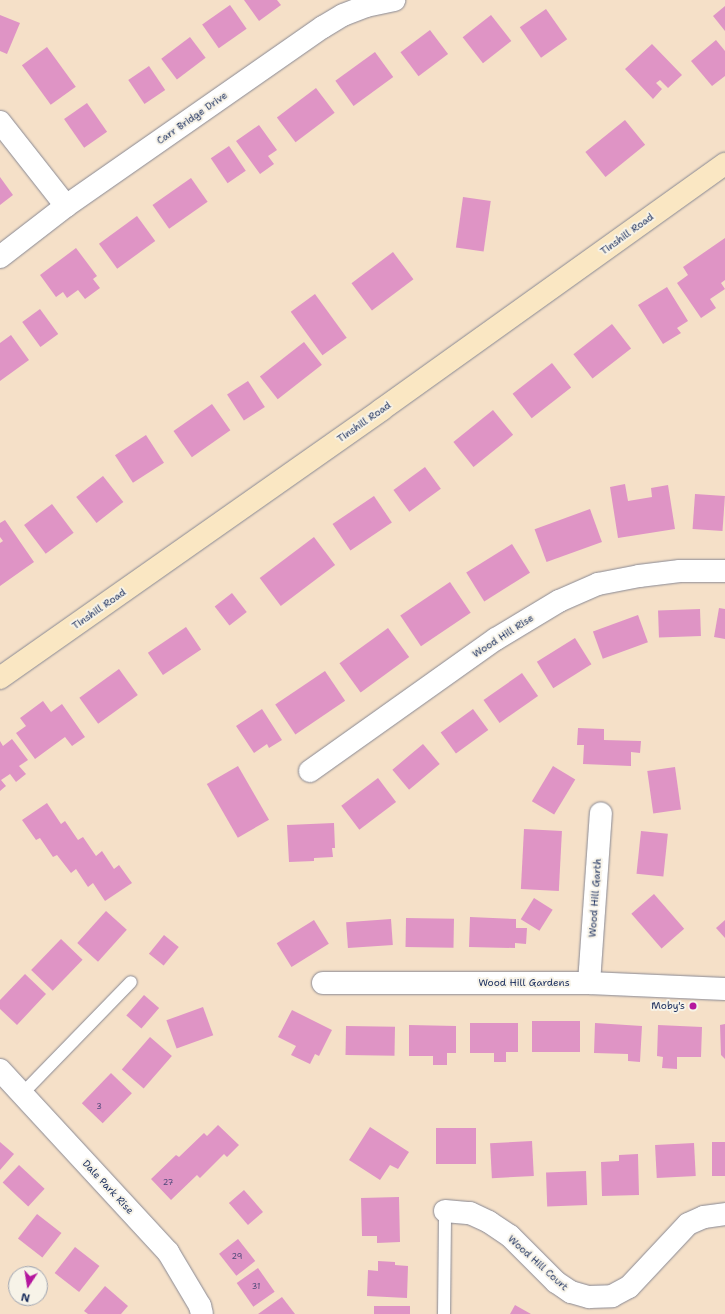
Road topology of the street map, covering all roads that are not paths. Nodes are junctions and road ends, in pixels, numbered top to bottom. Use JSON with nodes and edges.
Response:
{"nodes":[{"id":1,"x":394,"y":0,"type":"edge"},
{"id":2,"x":0,"y":122,"type":"edge"},
{"id":3,"x":725,"y":164,"type":"edge"},
{"id":4,"x":66,"y":206,"type":"junction"},
{"id":5,"x":0,"y":256,"type":"edge"},
{"id":6,"x":725,"y":571,"type":"edge"},
{"id":7,"x":0,"y":678,"type":"edge"},
{"id":8,"x":310,"y":771,"type":"dead end"},
{"id":9,"x":601,"y":813,"type":"dead end"},
{"id":10,"x":132,"y":982,"type":"dead end"},
{"id":11,"x":323,"y":983,"type":"dead end"},
{"id":12,"x":588,"y":983,"type":"junction"},
{"id":13,"x":725,"y":989,"type":"edge"},
{"id":14,"x":0,"y":1070,"type":"edge"},
{"id":15,"x":22,"y":1094,"type":"junction"},
{"id":16,"x":445,"y":1210,"type":"joint"},
{"id":17,"x":725,"y":1214,"type":"edge"},
{"id":18,"x":202,"y":1314,"type":"edge"},
{"id":19,"x":444,"y":1314,"type":"edge"}],
"edges":[{"from":1,"to":4,"type":"street","name":"Carr Bridge Drive"},
{"from":2,"to":4,"type":"street"},
{"from":3,"to":7,"type":"street","name":"Tinshill Road"},
{"from":4,"to":5,"type":"street","name":"Carr Bridge Drive"},
{"from":6,"to":8,"type":"street","name":"Wood Hill Rise"},
{"from":9,"to":12,"type":"street","name":"Wood Hill Garth"},
{"from":10,"to":15,"type":"lane"},
{"from":11,"to":12,"type":"street","name":"Wood Hill Gardens"},
{"from":12,"to":13,"type":"street","name":"Wood Hill Gardens"},
{"from":14,"to":15,"type":"street","name":"Dale Park Rise"},
{"from":15,"to":18,"type":"street","name":"Dale Park Rise"},
{"from":16,"to":17,"type":"street","name":"Wood Hill Court"},
{"from":16,"to":19,"type":"lane"}]}
